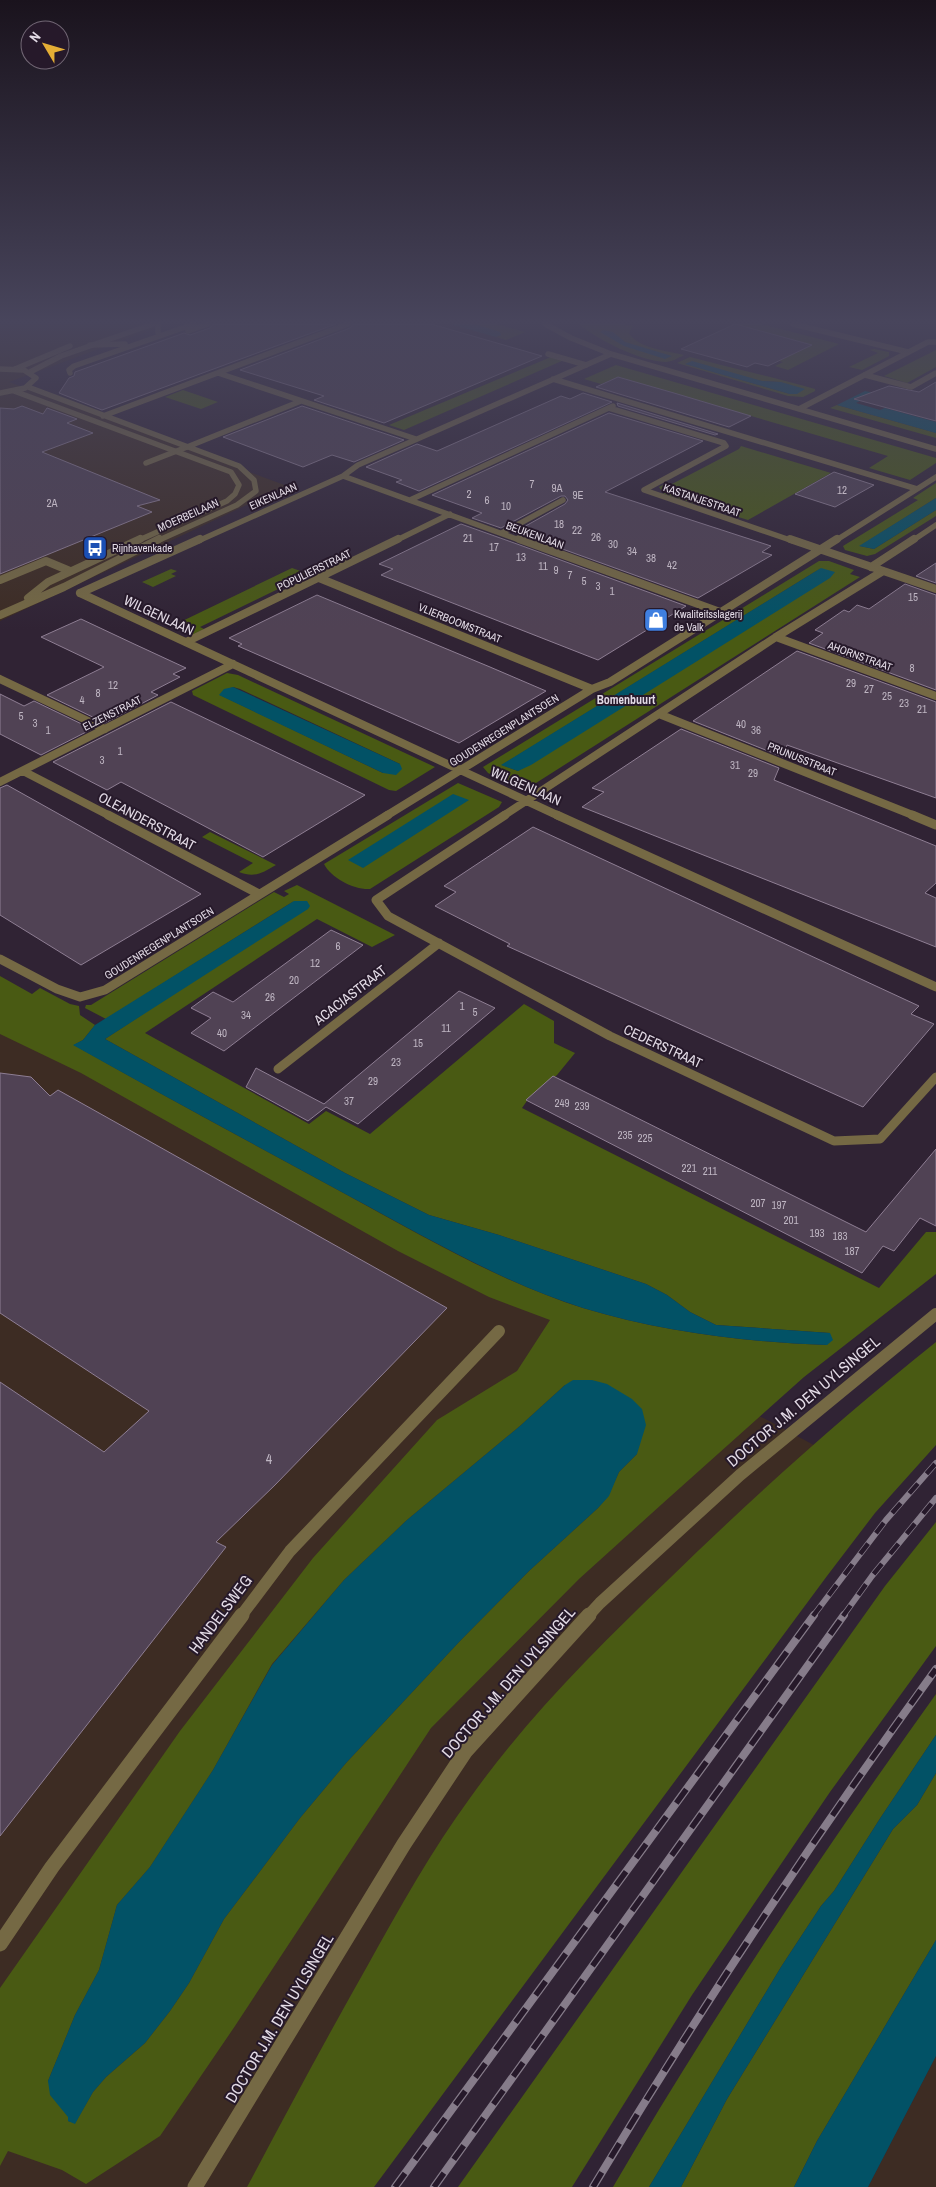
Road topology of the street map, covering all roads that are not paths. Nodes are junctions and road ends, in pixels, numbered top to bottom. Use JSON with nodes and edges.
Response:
{"nodes":[{"id":1,"x":108,"y":426,"type":"edge"},
{"id":2,"x":133,"y":426,"type":"edge"},
{"id":3,"x":239,"y":426,"type":"edge"},
{"id":4,"x":377,"y":426,"type":"edge"},
{"id":5,"x":446,"y":426,"type":"edge"},
{"id":6,"x":570,"y":426,"type":"edge"},
{"id":7,"x":668,"y":426,"type":"edge"},
{"id":8,"x":711,"y":426,"type":"edge"},
{"id":9,"x":861,"y":426,"type":"edge"},
{"id":10,"x":416,"y":439,"type":"junction"},
{"id":11,"x":187,"y":447,"type":"junction"},
{"id":12,"x":936,"y":448,"type":"edge"},
{"id":13,"x":175,"y":451,"type":"junction"},
{"id":14,"x":146,"y":463,"type":"dead end"},
{"id":15,"x":343,"y":476,"type":"junction"},
{"id":16,"x":936,"y":476,"type":"edge"},
{"id":17,"x":917,"y":488,"type":"junction"},
{"id":18,"x":410,"y":500,"type":"junction"},
{"id":19,"x":563,"y":500,"type":"dead end"},
{"id":20,"x":450,"y":514,"type":"junction"},
{"id":21,"x":936,"y":525,"type":"edge"},
{"id":22,"x":502,"y":533,"type":"junction"},
{"id":23,"x":818,"y":550,"type":"junction"},
{"id":24,"x":872,"y":568,"type":"junction"},
{"id":25,"x":70,"y":571,"type":"junction"},
{"id":26,"x":883,"y":571,"type":"junction"},
{"id":27,"x":319,"y":578,"type":"junction"},
{"id":28,"x":0,"y":580,"type":"edge"},
{"id":29,"x":936,"y":589,"type":"edge"},
{"id":30,"x":80,"y":593,"type":"joint"},
{"id":31,"x":19,"y":606,"type":"junction"},
{"id":32,"x":720,"y":612,"type":"junction"},
{"id":33,"x":0,"y":615,"type":"edge"},
{"id":34,"x":776,"y":637,"type":"junction"},
{"id":35,"x":186,"y":642,"type":"junction"},
{"id":36,"x":233,"y":664,"type":"junction"},
{"id":37,"x":0,"y":679,"type":"edge"},
{"id":38,"x":592,"y":689,"type":"junction"},
{"id":39,"x":936,"y":696,"type":"edge"},
{"id":40,"x":659,"y":714,"type":"junction"},
{"id":41,"x":105,"y":729,"type":"junction"},
{"id":42,"x":23,"y":771,"type":"junction"},
{"id":43,"x":459,"y":771,"type":"junction"},
{"id":44,"x":0,"y":782,"type":"edge"},
{"id":45,"x":527,"y":801,"type":"junction"},
{"id":46,"x":936,"y":825,"type":"edge"},
{"id":47,"x":259,"y":894,"type":"junction"},
{"id":48,"x":439,"y":943,"type":"junction"},
{"id":49,"x":0,"y":959,"type":"edge"},
{"id":50,"x":936,"y":987,"type":"edge"},
{"id":51,"x":278,"y":1069,"type":"dead end"},
{"id":52,"x":936,"y":1077,"type":"edge"},
{"id":53,"x":936,"y":1314,"type":"edge"},
{"id":54,"x":499,"y":1331,"type":"dead end"},
{"id":55,"x":0,"y":1944,"type":"edge"},
{"id":56,"x":195,"y":2187,"type":"edge"}],
"edges":[{"from":1,"to":13,"type":"street","name":"MOERBEILAAN"},
{"from":2,"to":11,"type":"street","name":"MOERBEILAAN"},
{"from":3,"to":11,"type":"street"},
{"from":4,"to":10,"type":"street"},
{"from":5,"to":10,"type":"street","name":"EIKENLAAN"},
{"from":6,"to":18,"type":"street"},
{"from":7,"to":23,"type":"street","name":"KASTANJESTRAAT"},
{"from":8,"to":17,"type":"street"},
{"from":9,"to":12,"type":"street"},
{"from":10,"to":15,"type":"street","name":"EIKENLAAN"},
{"from":11,"to":13,"type":"street"},
{"from":11,"to":31,"type":"street","name":"MOERBEILAAN"},
{"from":13,"to":14,"type":"street"},
{"from":13,"to":25,"type":"street","name":"MOERBEILAAN"},
{"from":15,"to":18,"type":"street","name":"BEUKENLAAN"},
{"from":15,"to":30,"type":"street","name":"EIKENLAAN"},
{"from":16,"to":17,"type":"street","name":"GOUDENREGENPLANTSOEN"},
{"from":17,"to":23,"type":"street","name":"GOUDENREGENPLANTSOEN"},
{"from":18,"to":20,"type":"street","name":"BEUKENLAAN"},
{"from":19,"to":22,"type":"street"},
{"from":20,"to":22,"type":"street","name":"BEUKENLAAN"},
{"from":20,"to":27,"type":"street","name":"POPULIERSTRAAT"},
{"from":21,"to":24,"type":"street"},
{"from":22,"to":32,"type":"street","name":"BEUKENLAAN"},
{"from":23,"to":24,"type":"street"},
{"from":23,"to":32,"type":"street","name":"GOUDENREGENPLANTSOEN"},
{"from":24,"to":26,"type":"street"},
{"from":25,"to":28,"type":"street"},
{"from":25,"to":31,"type":"street","name":"MOERBEILAAN"},
{"from":26,"to":29,"type":"street"},
{"from":26,"to":34,"type":"street"},
{"from":27,"to":35,"type":"street","name":"POPULIERSTRAAT"},
{"from":27,"to":38,"type":"street","name":"VLIERBOOMSTRAAT"},
{"from":30,"to":35,"type":"street","name":"WILGENLAAN"},
{"from":31,"to":33,"type":"street","name":"MOERBEILAAN"},
{"from":32,"to":38,"type":"street","name":"GOUDENREGENPLANTSOEN"},
{"from":34,"to":39,"type":"street","name":"AHORNSTRAAT"},
{"from":34,"to":40,"type":"street"},
{"from":35,"to":36,"type":"street","name":"WILGENLAAN"},
{"from":36,"to":41,"type":"street","name":"ELZENSTRAAT"},
{"from":36,"to":43,"type":"street","name":"WILGENLAAN"},
{"from":37,"to":41,"type":"street"},
{"from":38,"to":43,"type":"street","name":"GOUDENREGENPLANTSOEN"},
{"from":40,"to":45,"type":"street"},
{"from":40,"to":46,"type":"street","name":"PRUNUSSTRAAT"},
{"from":41,"to":42,"type":"street","name":"ELZENSTRAAT"},
{"from":42,"to":44,"type":"street","name":"ELZENSTRAAT"},
{"from":42,"to":47,"type":"street","name":"OLEANDERSTRAAT"},
{"from":43,"to":45,"type":"street","name":"WILGENLAAN"},
{"from":43,"to":47,"type":"street","name":"GOUDENREGENPLANTSOEN"},
{"from":45,"to":48,"type":"street","name":"CEDERSTRAAT"},
{"from":45,"to":50,"type":"street","name":"WILGENLAAN"},
{"from":47,"to":49,"type":"street","name":"GOUDENREGENPLANTSOEN"},
{"from":48,"to":51,"type":"street","name":"ACACIASTRAAT"},
{"from":48,"to":52,"type":"street","name":"CEDERSTRAAT"},
{"from":53,"to":56,"type":"street","name":"DOCTOR J.M. DEN UYLSINGEL"},
{"from":54,"to":55,"type":"street","name":"HANDELSWEG"}]}
